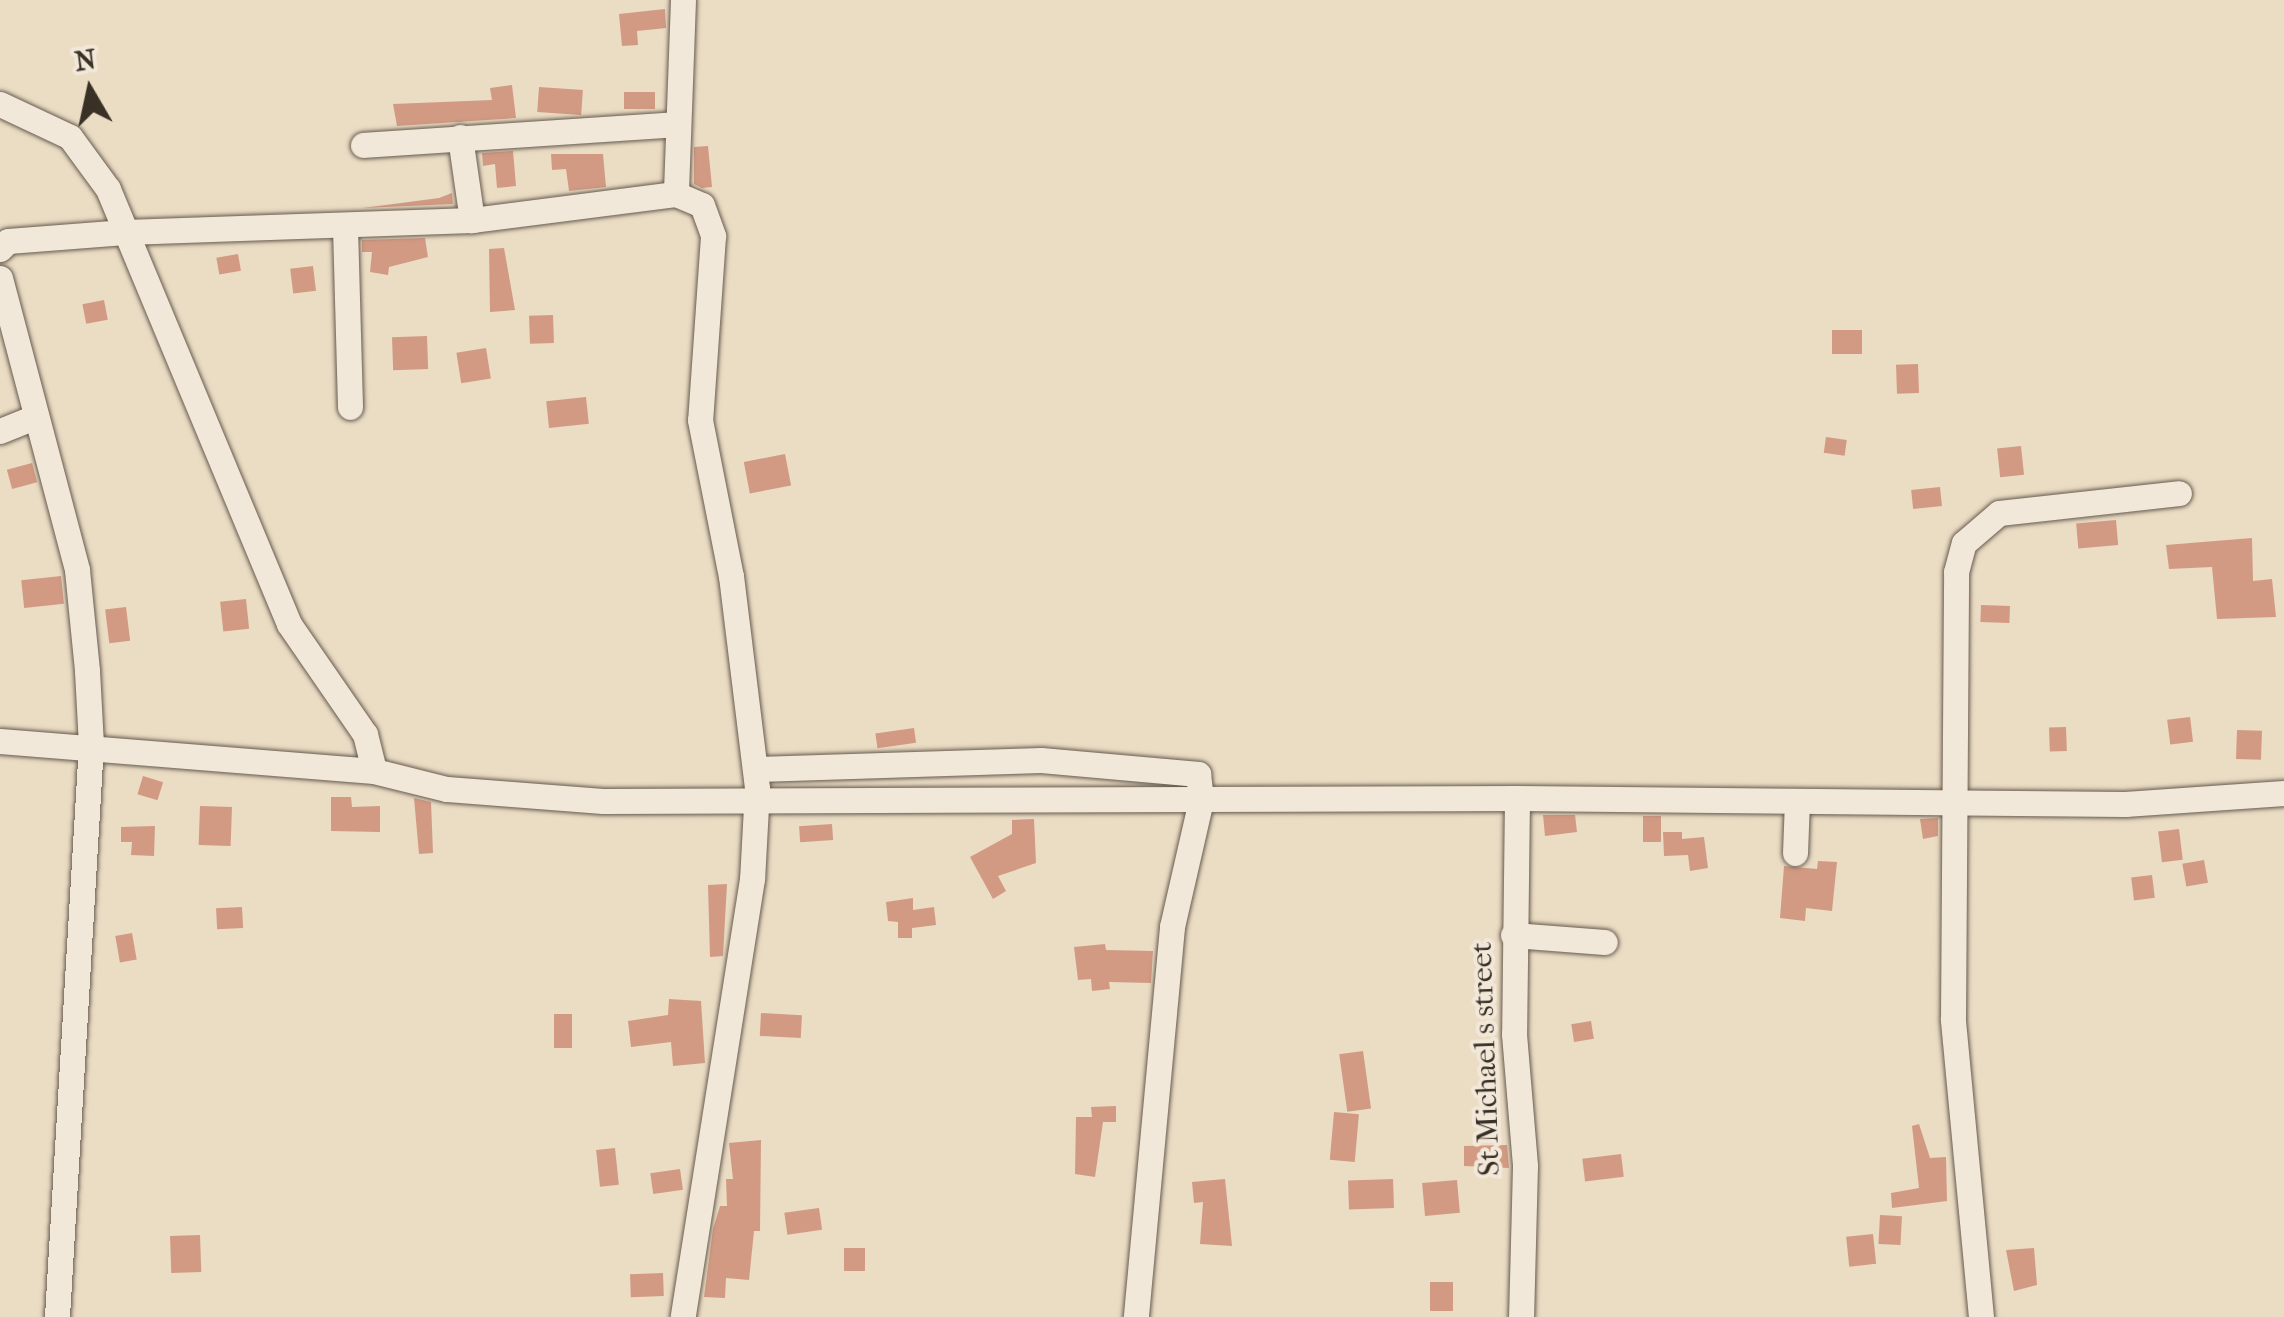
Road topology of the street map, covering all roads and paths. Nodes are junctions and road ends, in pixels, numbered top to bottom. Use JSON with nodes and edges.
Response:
{"nodes":[{"id":1,"x":683,"y":0,"type":"edge"},
{"id":2,"x":0,"y":104,"type":"edge"},
{"id":3,"x":677,"y":124,"type":"junction"},
{"id":4,"x":460,"y":137,"type":"junction"},
{"id":5,"x":363,"y":145,"type":"dead end"},
{"id":6,"x":676,"y":194,"type":"junction"},
{"id":7,"x":472,"y":220,"type":"junction"},
{"id":8,"x":345,"y":227,"type":"junction"},
{"id":9,"x":125,"y":232,"type":"junction"},
{"id":10,"x":0,"y":249,"type":"edge"},
{"id":11,"x":0,"y":278,"type":"edge"},
{"id":12,"x":350,"y":407,"type":"dead end"},
{"id":13,"x":35,"y":416,"type":"junction"},
{"id":14,"x":0,"y":431,"type":"edge"},
{"id":15,"x":2179,"y":494,"type":"dead end"},
{"id":16,"x":0,"y":741,"type":"edge"},
{"id":17,"x":91,"y":744,"type":"junction"},
{"id":18,"x":374,"y":771,"type":"junction"},
{"id":19,"x":757,"y":782,"type":"junction"},
{"id":20,"x":1201,"y":791,"type":"junction"},
{"id":21,"x":1956,"y":792,"type":"junction"},
{"id":22,"x":2284,"y":793,"type":"edge"},
{"id":23,"x":1517,"y":798,"type":"junction"},
{"id":24,"x":1797,"y":801,"type":"junction"},
{"id":25,"x":1795,"y":853,"type":"dead end"},
{"id":26,"x":1514,"y":935,"type":"junction"},
{"id":27,"x":1605,"y":942,"type":"dead end"},
{"id":28,"x":57,"y":1317,"type":"edge"},
{"id":29,"x":683,"y":1317,"type":"edge"},
{"id":30,"x":1136,"y":1317,"type":"edge"},
{"id":31,"x":1521,"y":1317,"type":"edge"},
{"id":32,"x":1980,"y":1317,"type":"edge"}],
"edges":[{"from":1,"to":3,"type":"street"},
{"from":2,"to":9,"type":"street"},
{"from":3,"to":4,"type":"street"},
{"from":3,"to":6,"type":"street"},
{"from":4,"to":5,"type":"street"},
{"from":4,"to":7,"type":"street"},
{"from":6,"to":7,"type":"street"},
{"from":6,"to":19,"type":"street"},
{"from":7,"to":8,"type":"street"},
{"from":8,"to":9,"type":"street"},
{"from":8,"to":12,"type":"street"},
{"from":9,"to":10,"type":"street"},
{"from":9,"to":18,"type":"street"},
{"from":11,"to":13,"type":"street"},
{"from":13,"to":14,"type":"street"},
{"from":13,"to":17,"type":"street"},
{"from":15,"to":21,"type":"street"},
{"from":16,"to":17,"type":"street"},
{"from":17,"to":18,"type":"street"},
{"from":17,"to":28,"type":"street"},
{"from":18,"to":19,"type":"street"},
{"from":19,"to":20,"type":"street"},
{"from":19,"to":20,"type":"street"},
{"from":19,"to":29,"type":"street"},
{"from":20,"to":23,"type":"street"},
{"from":20,"to":30,"type":"street"},
{"from":21,"to":22,"type":"street"},
{"from":21,"to":24,"type":"street"},
{"from":21,"to":32,"type":"street"},
{"from":23,"to":24,"type":"street"},
{"from":23,"to":26,"type":"street","name":"St Michael s street"},
{"from":24,"to":25,"type":"street"},
{"from":26,"to":27,"type":"street"},
{"from":26,"to":31,"type":"street","name":"St Michael s street"}]}
